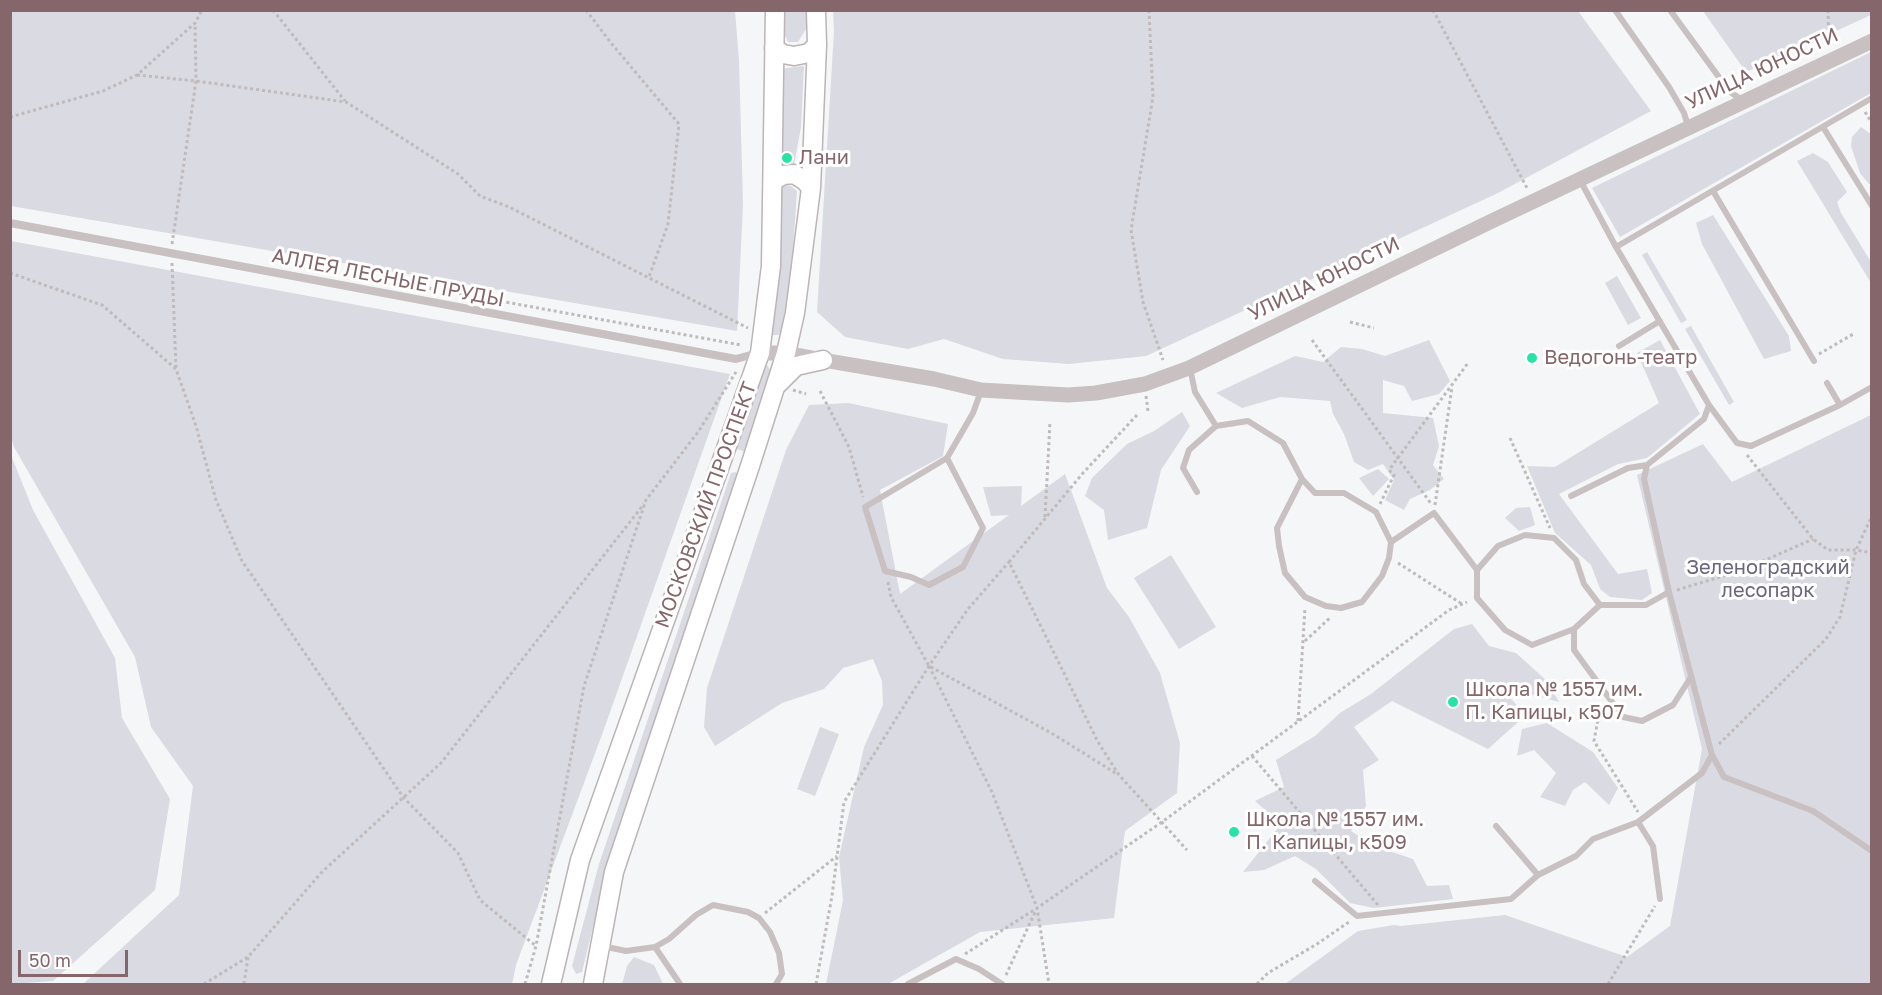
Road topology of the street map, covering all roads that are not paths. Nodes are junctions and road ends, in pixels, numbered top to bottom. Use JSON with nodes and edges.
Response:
{"nodes":[{"id":1,"x":775,"y":10,"type":"edge"},
{"id":2,"x":816,"y":10,"type":"edge"},
{"id":3,"x":1615,"y":10,"type":"edge"},
{"id":4,"x":1670,"y":10,"type":"edge"},
{"id":5,"x":1872,"y":41,"type":"edge"},
{"id":6,"x":817,"y":45,"type":"junction"},
{"id":7,"x":774,"y":48,"type":"junction"},
{"id":8,"x":1872,"y":98,"type":"edge"},
{"id":9,"x":1743,"y":102,"type":"junction"},
{"id":10,"x":1688,"y":128,"type":"junction"},
{"id":11,"x":1823,"y":128,"type":"junction"},
{"id":12,"x":1580,"y":180,"type":"junction"},
{"id":13,"x":773,"y":181,"type":"junction"},
{"id":14,"x":811,"y":188,"type":"junction"},
{"id":15,"x":1713,"y":191,"type":"junction"},
{"id":16,"x":1872,"y":206,"type":"edge"},
{"id":17,"x":10,"y":223,"type":"edge"},
{"id":18,"x":1616,"y":247,"type":"junction"},
{"id":19,"x":793,"y":320,"type":"junction"},
{"id":20,"x":1660,"y":321,"type":"junction"},
{"id":21,"x":1619,"y":346,"type":"dead end"},
{"id":22,"x":760,"y":353,"type":"junction"},
{"id":23,"x":786,"y":353,"type":"junction"},
{"id":24,"x":1813,"y":359,"type":"road end"},
{"id":25,"x":823,"y":360,"type":"junction"},
{"id":26,"x":1190,"y":368,"type":"junction"},
{"id":27,"x":1827,"y":383,"type":"dead end"},
{"id":28,"x":777,"y":385,"type":"junction"},
{"id":29,"x":1872,"y":387,"type":"edge"},
{"id":30,"x":981,"y":390,"type":"junction"},
{"id":31,"x":1709,"y":405,"type":"junction"},
{"id":32,"x":1840,"y":405,"type":"junction"},
{"id":33,"x":1216,"y":426,"type":"junction"},
{"id":34,"x":724,"y":457,"type":"junction"},
{"id":35,"x":947,"y":458,"type":"junction"},
{"id":36,"x":1647,"y":465,"type":"junction"},
{"id":37,"x":750,"y":466,"type":"junction"},
{"id":38,"x":1302,"y":479,"type":"junction"},
{"id":39,"x":1197,"y":492,"type":"dead end"},
{"id":40,"x":1571,"y":496,"type":"dead end"},
{"id":41,"x":1391,"y":542,"type":"junction"},
{"id":42,"x":1477,"y":570,"type":"junction"},
{"id":43,"x":1669,"y":592,"type":"junction"},
{"id":44,"x":1600,"y":605,"type":"junction"},
{"id":45,"x":1574,"y":629,"type":"junction"},
{"id":46,"x":1691,"y":676,"type":"junction"},
{"id":47,"x":1712,"y":753,"type":"junction"},
{"id":48,"x":1640,"y":820,"type":"junction"},
{"id":49,"x":1496,"y":826,"type":"dead end"},
{"id":50,"x":1872,"y":851,"type":"edge"},
{"id":51,"x":1538,"y":875,"type":"junction"},
{"id":52,"x":1315,"y":881,"type":"dead end"},
{"id":53,"x":1660,"y":899,"type":"road end"},
{"id":54,"x":599,"y":946,"type":"junction"},
{"id":55,"x":655,"y":947,"type":"junction"},
{"id":56,"x":557,"y":983,"type":"edge"},
{"id":57,"x":593,"y":984,"type":"edge"},
{"id":58,"x":681,"y":984,"type":"edge"},
{"id":59,"x":776,"y":984,"type":"edge"},
{"id":60,"x":908,"y":984,"type":"edge"},
{"id":61,"x":1002,"y":984,"type":"edge"}],
"edges":[{"from":1,"to":7,"type":"main road","name":"МОСКОВСКИЙ ПРОСПЕКТ"},
{"from":2,"to":6,"type":"main road","name":"МОСКОВСКИЙ ПРОСПЕКТ"},
{"from":3,"to":10,"type":"lane"},
{"from":4,"to":9,"type":"lane"},
{"from":5,"to":9,"type":"street","name":"УЛИЦА ЮНОСТИ"},
{"from":6,"to":7,"type":"main road"},
{"from":6,"to":14,"type":"main road","name":"МОСКОВСКИЙ ПРОСПЕКТ"},
{"from":7,"to":13,"type":"main road","name":"МОСКОВСКИЙ ПРОСПЕКТ"},
{"from":8,"to":11,"type":"lane"},
{"from":9,"to":10,"type":"street","name":"УЛИЦА ЮНОСТИ"},
{"from":10,"to":12,"type":"street","name":"УЛИЦА ЮНОСТИ"},
{"from":11,"to":15,"type":"lane"},
{"from":11,"to":16,"type":"lane"},
{"from":12,"to":18,"type":"lane"},
{"from":12,"to":26,"type":"street","name":"УЛИЦА ЮНОСТИ"},
{"from":13,"to":14,"type":"main road"},
{"from":13,"to":22,"type":"main road","name":"МОСКОВСКИЙ ПРОСПЕКТ"},
{"from":14,"to":19,"type":"main road","name":"МОСКОВСКИЙ ПРОСПЕКТ"},
{"from":15,"to":18,"type":"lane"},
{"from":15,"to":24,"type":"lane"},
{"from":17,"to":22,"type":"street","name":"АЛЛЕЯ ЛЕСНЫЕ ПРУДЫ"},
{"from":18,"to":20,"type":"lane"},
{"from":19,"to":23,"type":"main road","name":"МОСКОВСКИЙ ПРОСПЕКТ"},
{"from":19,"to":25,"type":"street"},
{"from":20,"to":21,"type":"lane"},
{"from":20,"to":31,"type":"lane"},
{"from":22,"to":23,"type":"street","name":"УЛИЦА ЮНОСТИ"},
{"from":22,"to":34,"type":"main road","name":"МОСКОВСКИЙ ПРОСПЕКТ"},
{"from":23,"to":25,"type":"street","name":"УЛИЦА ЮНОСТИ"},
{"from":23,"to":28,"type":"main road","name":"МОСКОВСКИЙ ПРОСПЕКТ"},
{"from":25,"to":28,"type":"main road"},
{"from":25,"to":30,"type":"street","name":"УЛИЦА ЮНОСТИ"},
{"from":26,"to":30,"type":"street","name":"УЛИЦА ЮНОСТИ"},
{"from":26,"to":33,"type":"lane"},
{"from":27,"to":32,"type":"lane"},
{"from":28,"to":37,"type":"main road","name":"МОСКОВСКИЙ ПРОСПЕКТ"},
{"from":29,"to":32,"type":"lane"},
{"from":30,"to":35,"type":"lane"},
{"from":31,"to":32,"type":"lane"},
{"from":31,"to":36,"type":"lane"},
{"from":33,"to":38,"type":"lane"},
{"from":33,"to":39,"type":"lane"},
{"from":34,"to":37,"type":"main road"},
{"from":34,"to":56,"type":"main road","name":"МОСКОВСКИЙ ПРОСПЕКТ"},
{"from":35,"to":35,"type":"lane"},
{"from":36,"to":40,"type":"lane"},
{"from":36,"to":43,"type":"lane"},
{"from":37,"to":54,"type":"main road","name":"МОСКОВСКИЙ ПРОСПЕКТ"},
{"from":38,"to":41,"type":"lane"},
{"from":38,"to":41,"type":"lane"},
{"from":41,"to":42,"type":"lane"},
{"from":42,"to":44,"type":"lane"},
{"from":42,"to":45,"type":"lane"},
{"from":43,"to":44,"type":"lane"},
{"from":43,"to":46,"type":"lane"},
{"from":44,"to":45,"type":"lane"},
{"from":45,"to":46,"type":"lane"},
{"from":46,"to":47,"type":"lane"},
{"from":47,"to":48,"type":"lane"},
{"from":47,"to":50,"type":"lane"},
{"from":48,"to":51,"type":"lane"},
{"from":48,"to":53,"type":"lane"},
{"from":49,"to":51,"type":"lane"},
{"from":51,"to":52,"type":"lane"},
{"from":54,"to":55,"type":"lane"},
{"from":54,"to":57,"type":"main road","name":"МОСКОВСКИЙ ПРОСПЕКТ"},
{"from":55,"to":58,"type":"lane"},
{"from":55,"to":59,"type":"lane"},
{"from":60,"to":61,"type":"lane"}]}
